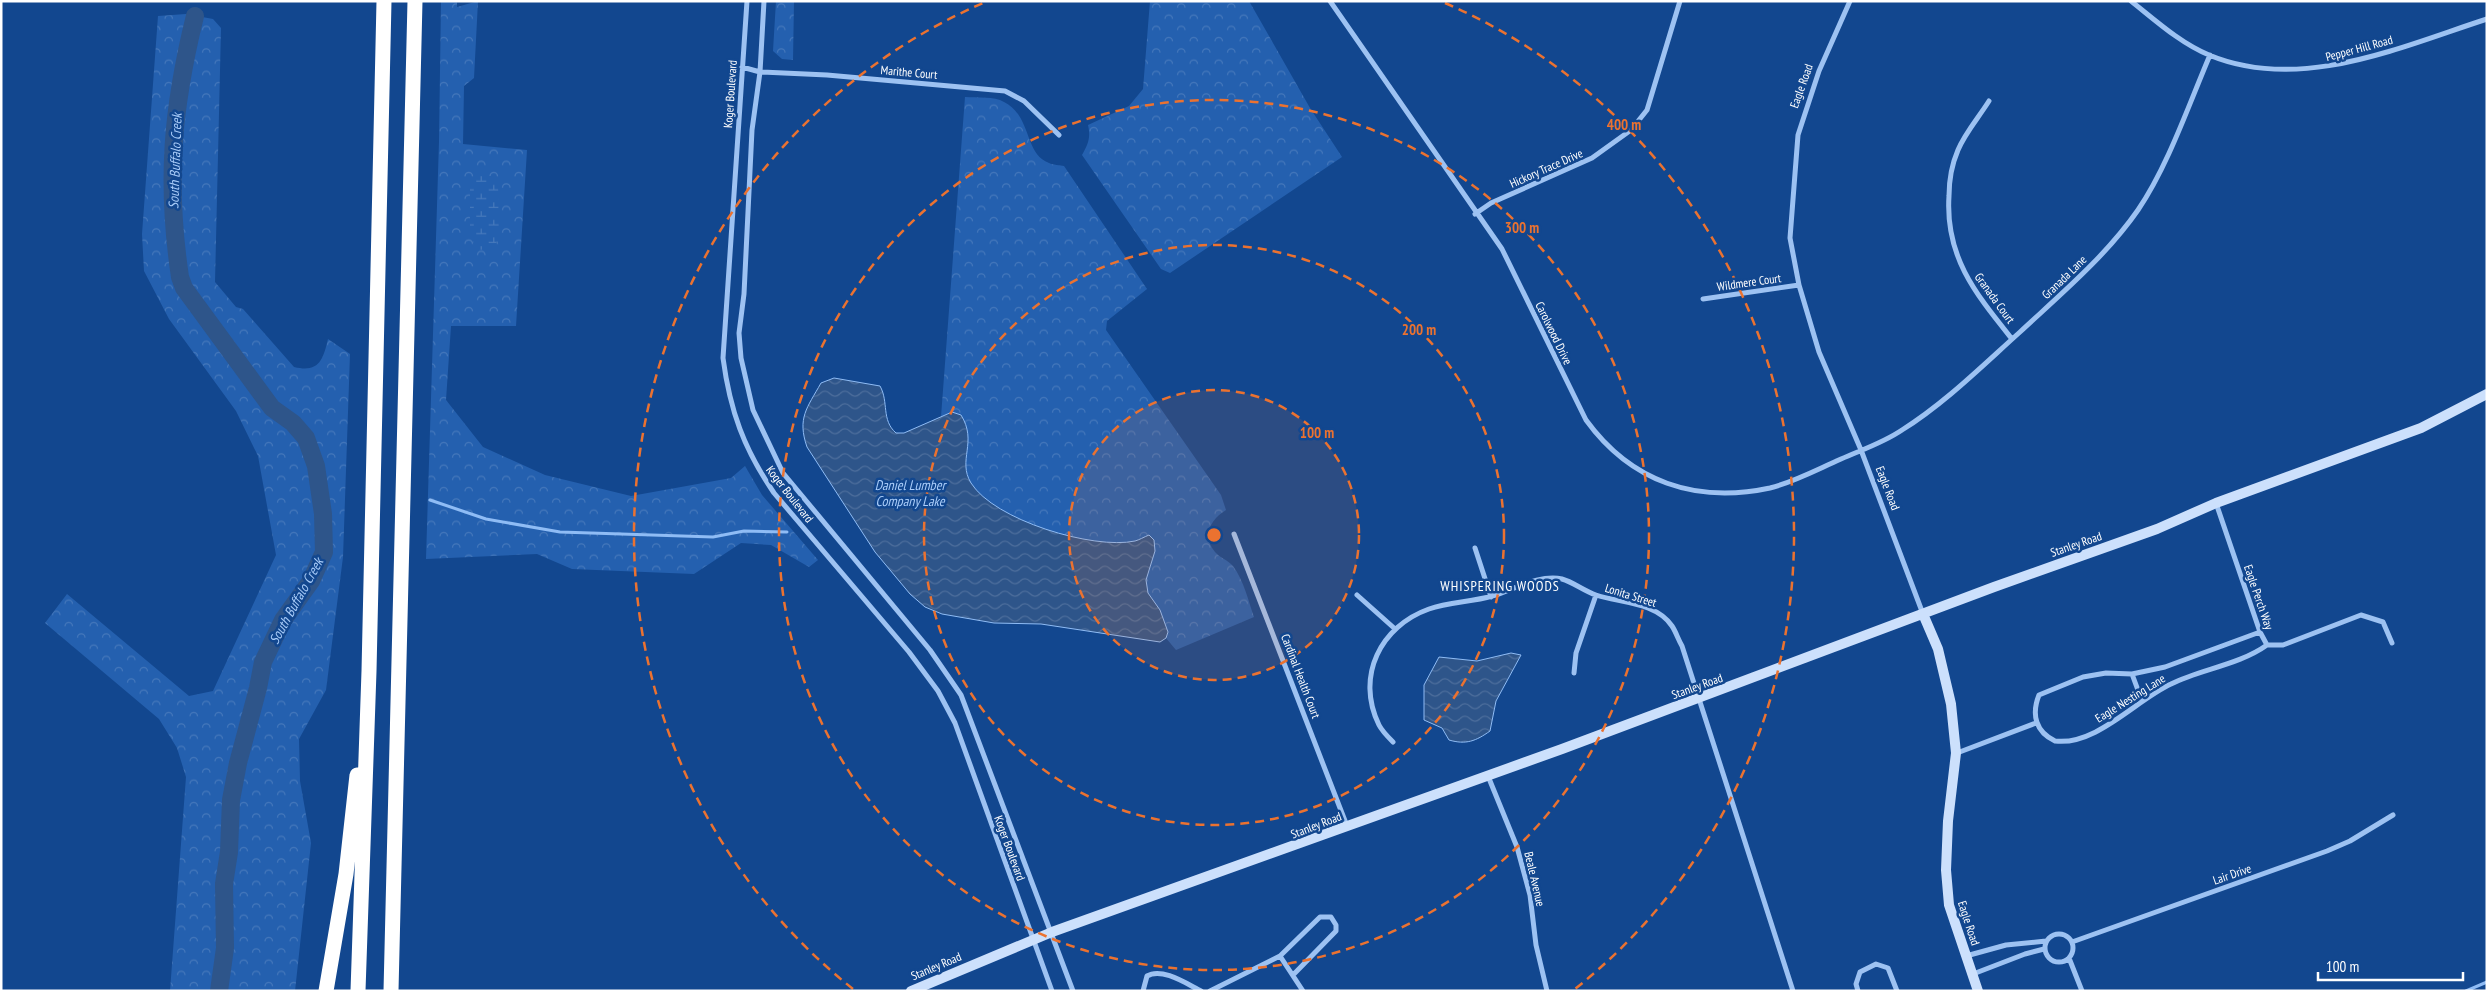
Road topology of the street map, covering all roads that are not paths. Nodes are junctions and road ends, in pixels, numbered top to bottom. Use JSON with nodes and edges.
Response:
{"nodes":[{"id":1,"x":384,"y":1,"type":"edge"},
{"id":2,"x":415,"y":1,"type":"edge"},
{"id":3,"x":746,"y":1,"type":"edge"},
{"id":4,"x":764,"y":1,"type":"edge"},
{"id":5,"x":1330,"y":1,"type":"edge"},
{"id":6,"x":1680,"y":1,"type":"edge"},
{"id":7,"x":1850,"y":1,"type":"edge"},
{"id":8,"x":2131,"y":1,"type":"edge"},
{"id":9,"x":2487,"y":18,"type":"edge"},
{"id":10,"x":2210,"y":55,"type":"junction"},
{"id":11,"x":742,"y":66,"type":"junction"},
{"id":12,"x":760,"y":72,"type":"junction"},
{"id":13,"x":1989,"y":102,"type":"dead end"},
{"id":14,"x":1058,"y":135,"type":"dead end"},
{"id":15,"x":1475,"y":214,"type":"junction"},
{"id":16,"x":1799,"y":285,"type":"junction"},
{"id":17,"x":1703,"y":299,"type":"dead end"},
{"id":18,"x":2012,"y":339,"type":"junction"},
{"id":19,"x":2487,"y":394,"type":"edge"},
{"id":20,"x":1861,"y":450,"type":"junction"},
{"id":21,"x":2216,"y":503,"type":"junction"},
{"id":22,"x":1234,"y":534,"type":"dead end"},
{"id":23,"x":1475,"y":548,"type":"dead end"},
{"id":24,"x":1357,"y":595,"type":"dead end"},
{"id":25,"x":1596,"y":595,"type":"junction"},
{"id":26,"x":1491,"y":597,"type":"junction"},
{"id":27,"x":1923,"y":614,"type":"junction"},
{"id":28,"x":1394,"y":628,"type":"junction"},
{"id":29,"x":2260,"y":632,"type":"junction"},
{"id":30,"x":2392,"y":643,"type":"dead end"},
{"id":31,"x":2267,"y":645,"type":"junction"},
{"id":32,"x":369,"y":671,"type":"junction"},
{"id":33,"x":1574,"y":673,"type":"dead end"},
{"id":34,"x":2132,"y":674,"type":"junction"},
{"id":35,"x":1697,"y":699,"type":"junction"},
{"id":36,"x":2142,"y":701,"type":"junction"},
{"id":37,"x":2036,"y":723,"type":"junction"},
{"id":38,"x":1393,"y":742,"type":"dead end"},
{"id":39,"x":1956,"y":753,"type":"junction"},
{"id":40,"x":1488,"y":776,"type":"junction"},
{"id":41,"x":2393,"y":815,"type":"dead end"},
{"id":42,"x":1347,"y":826,"type":"junction"},
{"id":43,"x":1052,"y":932,"type":"junction"},
{"id":44,"x":1032,"y":940,"type":"junction"},
{"id":45,"x":2046,"y":941,"type":"junction"},
{"id":46,"x":2072,"y":942,"type":"junction"},
{"id":47,"x":2044,"y":949,"type":"junction"},
{"id":48,"x":1280,"y":956,"type":"junction"},
{"id":49,"x":1966,"y":956,"type":"junction"},
{"id":50,"x":2069,"y":958,"type":"junction"},
{"id":51,"x":1973,"y":974,"type":"junction"},
{"id":52,"x":1293,"y":975,"type":"junction"},
{"id":53,"x":326,"y":991,"type":"edge"},
{"id":54,"x":358,"y":991,"type":"edge"},
{"id":55,"x":391,"y":991,"type":"edge"},
{"id":56,"x":911,"y":991,"type":"edge"},
{"id":57,"x":1052,"y":991,"type":"edge"},
{"id":58,"x":1073,"y":991,"type":"edge"},
{"id":59,"x":1143,"y":991,"type":"edge"},
{"id":60,"x":1201,"y":991,"type":"edge"},
{"id":61,"x":1210,"y":991,"type":"edge"},
{"id":62,"x":1303,"y":991,"type":"edge"},
{"id":63,"x":1547,"y":991,"type":"edge"},
{"id":64,"x":1793,"y":991,"type":"edge"},
{"id":65,"x":1858,"y":991,"type":"edge"},
{"id":66,"x":1897,"y":991,"type":"edge"},
{"id":67,"x":1978,"y":991,"type":"edge"},
{"id":68,"x":2082,"y":991,"type":"edge"}],
"edges":[{"from":1,"to":32,"type":"highway"},
{"from":2,"to":55,"type":"highway"},
{"from":3,"to":11,"type":"street","name":"Koger Boulevard"},
{"from":4,"to":12,"type":"street","name":"Koger Boulevard"},
{"from":5,"to":15,"type":"street","name":"Carolwood Drive"},
{"from":6,"to":15,"type":"street","name":"Hickory Trace Drive"},
{"from":7,"to":16,"type":"street","name":"Eagle Road"},
{"from":8,"to":10,"type":"street","name":"Pepper Hill Road"},
{"from":9,"to":10,"type":"street","name":"Pepper Hill Road"},
{"from":10,"to":18,"type":"street","name":"Granada Lane"},
{"from":11,"to":12,"type":"street","name":"Marithe Court"},
{"from":11,"to":44,"type":"street","name":"Koger Boulevard"},
{"from":12,"to":14,"type":"street","name":"Marithe Court"},
{"from":12,"to":43,"type":"street","name":"Koger Boulevard"},
{"from":13,"to":18,"type":"street","name":"Granada Court"},
{"from":15,"to":20,"type":"street","name":"Carolwood Drive"},
{"from":16,"to":17,"type":"street","name":"Wildmere Court"},
{"from":16,"to":20,"type":"street","name":"Eagle Road"},
{"from":18,"to":20,"type":"street","name":"Granada Lane"},
{"from":19,"to":21,"type":"street","name":"Stanley Road"},
{"from":20,"to":27,"type":"street","name":"Eagle Road"},
{"from":21,"to":27,"type":"street","name":"Stanley Road"},
{"from":21,"to":29,"type":"street","name":"Eagle Perch Way"},
{"from":22,"to":42,"type":"street","name":"Cardinal Health Court"},
{"from":23,"to":26,"type":"street"},
{"from":24,"to":28,"type":"street"},
{"from":25,"to":26,"type":"street","name":"Lonita Street"},
{"from":25,"to":33,"type":"street"},
{"from":25,"to":35,"type":"street","name":"Lonita Street"},
{"from":26,"to":28,"type":"street","name":"Lonita Street"},
{"from":27,"to":35,"type":"street","name":"Stanley Road"},
{"from":27,"to":39,"type":"street","name":"Eagle Road"},
{"from":28,"to":38,"type":"street","name":"Lonita Street"},
{"from":29,"to":31,"type":"street","name":"Eagle Perch Way"},
{"from":29,"to":34,"type":"street","name":"Eagle Nesting Lane"},
{"from":30,"to":31,"type":"street","name":"Eagle Perch Way"},
{"from":31,"to":36,"type":"street","name":"Eagle Nesting Lane"},
{"from":32,"to":53,"type":"highway"},
{"from":32,"to":54,"type":"highway"},
{"from":34,"to":36,"type":"street"},
{"from":34,"to":37,"type":"street","name":"Eagle Nesting Lane"},
{"from":35,"to":40,"type":"street","name":"Stanley Road"},
{"from":35,"to":64,"type":"street","name":"Lonita Street"},
{"from":36,"to":37,"type":"street","name":"Eagle Nesting Lane"},
{"from":37,"to":39,"type":"street"},
{"from":39,"to":49,"type":"street","name":"Eagle Road"},
{"from":40,"to":42,"type":"street","name":"Stanley Road"},
{"from":40,"to":63,"type":"street","name":"Beale Avenue"},
{"from":41,"to":46,"type":"street","name":"Lair Drive"},
{"from":42,"to":43,"type":"street","name":"Stanley Road"},
{"from":43,"to":44,"type":"street","name":"Stanley Road"},
{"from":43,"to":58,"type":"street","name":"Koger Boulevard"},
{"from":44,"to":56,"type":"street","name":"Stanley Road"},
{"from":44,"to":57,"type":"street","name":"Koger Boulevard"},
{"from":45,"to":46,"type":"street"},
{"from":45,"to":47,"type":"street"},
{"from":45,"to":49,"type":"street"},
{"from":46,"to":50,"type":"street"},
{"from":47,"to":50,"type":"street"},
{"from":47,"to":51,"type":"street"},
{"from":48,"to":52,"type":"street"},
{"from":48,"to":52,"type":"street"},
{"from":48,"to":61,"type":"street"},
{"from":49,"to":51,"type":"street","name":"Eagle Road"},
{"from":50,"to":68,"type":"street"},
{"from":51,"to":67,"type":"street","name":"Eagle Road"},
{"from":52,"to":62,"type":"street"},
{"from":59,"to":60,"type":"street"},
{"from":65,"to":66,"type":"street"}]}
